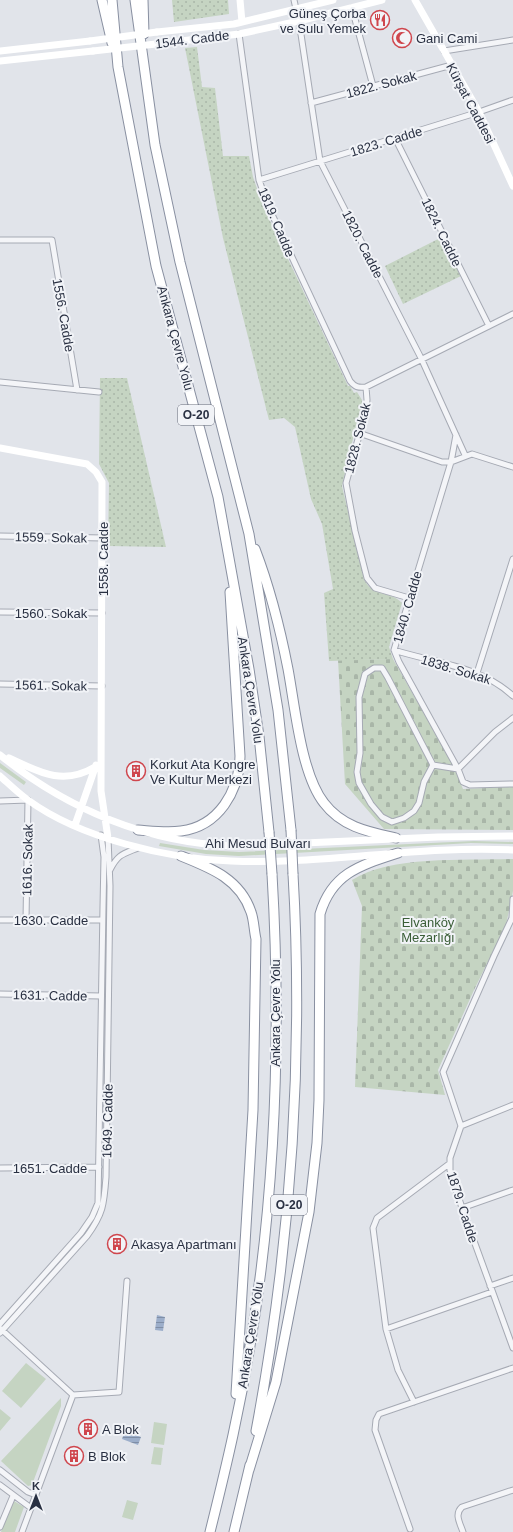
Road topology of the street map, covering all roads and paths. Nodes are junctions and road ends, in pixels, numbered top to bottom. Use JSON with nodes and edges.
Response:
{"nodes":[{"id":1,"x":102,"y":0,"type":"edge"},
{"id":2,"x":112,"y":0,"type":"edge"},
{"id":3,"x":135,"y":0,"type":"edge"},
{"id":4,"x":143,"y":0,"type":"edge"},
{"id":5,"x":240,"y":0,"type":"edge"},
{"id":6,"x":294,"y":0,"type":"edge"},
{"id":7,"x":333,"y":0,"type":"edge"},
{"id":8,"x":382,"y":0,"type":"edge"},
{"id":9,"x":415,"y":0,"type":"edge"},
{"id":10,"x":352,"y":8,"type":"junction"},
{"id":11,"x":296,"y":9,"type":"junction"},
{"id":12,"x":299,"y":21,"type":"junction"},
{"id":13,"x":242,"y":22,"type":"junction"},
{"id":14,"x":240,"y":34,"type":"junction"},
{"id":15,"x":513,"y":40,"type":"edge"},
{"id":16,"x":0,"y":51,"type":"edge"},
{"id":17,"x":444,"y":51,"type":"junction"},
{"id":18,"x":0,"y":61,"type":"edge"},
{"id":19,"x":452,"y":65,"type":"junction"},
{"id":20,"x":118,"y":67,"type":"junction"},
{"id":21,"x":145,"y":74,"type":"junction"},
{"id":22,"x":373,"y":86,"type":"junction"},
{"id":23,"x":513,"y":100,"type":"edge"},
{"id":24,"x":310,"y":103,"type":"junction"},
{"id":25,"x":479,"y":112,"type":"junction"},
{"id":26,"x":395,"y":138,"type":"junction"},
{"id":27,"x":320,"y":161,"type":"junction"},
{"id":28,"x":259,"y":180,"type":"junction"},
{"id":29,"x":513,"y":186,"type":"edge"},
{"id":30,"x":0,"y":240,"type":"edge"},
{"id":31,"x":513,"y":314,"type":"edge"},
{"id":32,"x":489,"y":326,"type":"junction"},
{"id":33,"x":421,"y":358,"type":"junction"},
{"id":34,"x":0,"y":382,"type":"edge"},
{"id":35,"x":366,"y":387,"type":"junction"},
{"id":36,"x":78,"y":390,"type":"junction"},
{"id":37,"x":99,"y":392,"type":"dead end"},
{"id":38,"x":359,"y":434,"type":"junction"},
{"id":39,"x":456,"y":435,"type":"junction"},
{"id":40,"x":0,"y":448,"type":"edge"},
{"id":41,"x":466,"y":455,"type":"junction"},
{"id":42,"x":451,"y":462,"type":"junction"},
{"id":43,"x":513,"y":467,"type":"edge"},
{"id":44,"x":249,"y":534,"type":"junction"},
{"id":45,"x":0,"y":536,"type":"edge"},
{"id":46,"x":103,"y":538,"type":"junction"},
{"id":47,"x":513,"y":559,"type":"edge"},
{"id":48,"x":229,"y":565,"type":"junction"},
{"id":49,"x":510,"y":576,"type":"edge"},
{"id":50,"x":409,"y":598,"type":"junction"},
{"id":51,"x":0,"y":612,"type":"edge"},
{"id":52,"x":102,"y":613,"type":"junction"},
{"id":53,"x":394,"y":650,"type":"junction"},
{"id":54,"x":477,"y":673,"type":"junction"},
{"id":55,"x":0,"y":684,"type":"edge"},
{"id":56,"x":102,"y":686,"type":"junction"},
{"id":57,"x":513,"y":696,"type":"edge"},
{"id":58,"x":513,"y":718,"type":"edge"},
{"id":59,"x":101,"y":748,"type":"junction"},
{"id":60,"x":0,"y":755,"type":"edge"},
{"id":61,"x":433,"y":765,"type":"junction"},
{"id":62,"x":95,"y":767,"type":"junction"},
{"id":63,"x":458,"y":769,"type":"junction"},
{"id":64,"x":0,"y":776,"type":"edge"},
{"id":65,"x":513,"y":784,"type":"edge"},
{"id":66,"x":28,"y":800,"type":"junction"},
{"id":67,"x":0,"y":801,"type":"edge"},
{"id":68,"x":82,"y":806,"type":"junction"},
{"id":69,"x":106,"y":817,"type":"junction"},
{"id":70,"x":75,"y":825,"type":"junction"},
{"id":71,"x":138,"y":830,"type":"junction"},
{"id":72,"x":101,"y":835,"type":"junction"},
{"id":73,"x":513,"y":836,"type":"edge"},
{"id":74,"x":108,"y":838,"type":"junction"},
{"id":75,"x":396,"y":838,"type":"junction"},
{"id":76,"x":140,"y":847,"type":"junction"},
{"id":77,"x":513,"y":850,"type":"edge"},
{"id":78,"x":398,"y":853,"type":"junction"},
{"id":79,"x":181,"y":856,"type":"junction"},
{"id":80,"x":110,"y":871,"type":"junction"},
{"id":81,"x":513,"y":899,"type":"edge"},
{"id":82,"x":513,"y":918,"type":"edge"},
{"id":83,"x":0,"y":920,"type":"edge"},
{"id":84,"x":26,"y":920,"type":"junction"},
{"id":85,"x":102,"y":920,"type":"junction"},
{"id":86,"x":0,"y":994,"type":"edge"},
{"id":87,"x":101,"y":996,"type":"junction"},
{"id":88,"x":513,"y":1105,"type":"edge"},
{"id":89,"x":461,"y":1126,"type":"junction"},
{"id":90,"x":449,"y":1164,"type":"junction"},
{"id":91,"x":99,"y":1167,"type":"junction"},
{"id":92,"x":0,"y":1168,"type":"edge"},
{"id":93,"x":513,"y":1190,"type":"edge"},
{"id":94,"x":462,"y":1208,"type":"junction"},
{"id":95,"x":513,"y":1278,"type":"edge"},
{"id":96,"x":127,"y":1281,"type":"dead end"},
{"id":97,"x":490,"y":1286,"type":"junction"},
{"id":98,"x":492,"y":1292,"type":"junction"},
{"id":99,"x":0,"y":1324,"type":"edge"},
{"id":100,"x":386,"y":1329,"type":"junction"},
{"id":101,"x":1,"y":1331,"type":"edge"},
{"id":102,"x":513,"y":1348,"type":"edge"},
{"id":103,"x":513,"y":1368,"type":"edge"},
{"id":104,"x":73,"y":1394,"type":"junction"},
{"id":105,"x":414,"y":1402,"type":"junction"},
{"id":106,"x":234,"y":1434,"type":"junction"},
{"id":107,"x":0,"y":1470,"type":"edge"},
{"id":108,"x":249,"y":1470,"type":"junction"},
{"id":109,"x":0,"y":1485,"type":"edge"},
{"id":110,"x":513,"y":1490,"type":"edge"},
{"id":111,"x":36,"y":1495,"type":"junction"},
{"id":112,"x":13,"y":1496,"type":"junction"},
{"id":113,"x":31,"y":1508,"type":"junction"},
{"id":114,"x":0,"y":1527,"type":"edge"},
{"id":115,"x":410,"y":1529,"type":"dead end"},
{"id":116,"x":22,"y":1532,"type":"edge"},
{"id":117,"x":210,"y":1532,"type":"edge"},
{"id":118,"x":234,"y":1532,"type":"edge"},
{"id":119,"x":463,"y":1532,"type":"edge"}],
"edges":[{"from":1,"to":20,"type":"highway"},
{"from":2,"to":20,"type":"highway","name":"Ankara Çevre Yolu","number":"O-20"},
{"from":3,"to":21,"type":"highway","name":"Ankara Çevre Yolu","number":"O-20"},
{"from":4,"to":21,"type":"highway"},
{"from":5,"to":13,"type":"main road"},
{"from":6,"to":11,"type":"street"},
{"from":7,"to":11,"type":"main road","name":"1544. Cadde"},
{"from":8,"to":10,"type":"main road","name":"1544. Cadde"},
{"from":9,"to":17,"type":"main road","name":"Kürşat Caddesi"},
{"from":10,"to":12,"type":"main road","name":"1544. Cadde"},
{"from":10,"to":22,"type":"street"},
{"from":11,"to":13,"type":"main road","name":"1544. Cadde"},
{"from":12,"to":14,"type":"main road","name":"1544. Cadde"},
{"from":12,"to":24,"type":"street","name":"1820. Cadde"},
{"from":13,"to":16,"type":"main road","name":"1544. Cadde","bridge":true},
{"from":14,"to":18,"type":"main road","name":"1544. Cadde","bridge":true},
{"from":14,"to":28,"type":"street","name":"1819. Cadde"},
{"from":15,"to":17,"type":"street"},
{"from":17,"to":19,"type":"main road","name":"Kürşat Caddesi"},
{"from":19,"to":22,"type":"street","name":"1822. Sokak"},
{"from":19,"to":25,"type":"main road","name":"Kürşat Caddesi"},
{"from":20,"to":48,"type":"highway","name":"Ankara Çevre Yolu","number":"O-20"},
{"from":21,"to":44,"type":"highway","name":"Ankara Çevre Yolu","number":"O-20"},
{"from":22,"to":24,"type":"street","name":"1822. Sokak"},
{"from":23,"to":25,"type":"street","name":"1823. Cadde"},
{"from":24,"to":27,"type":"street","name":"1820. Cadde"},
{"from":25,"to":26,"type":"street","name":"1823. Cadde"},
{"from":25,"to":29,"type":"main road","name":"Kürşat Caddesi"},
{"from":26,"to":27,"type":"street","name":"1823. Cadde"},
{"from":26,"to":32,"type":"street","name":"1824. Cadde"},
{"from":27,"to":28,"type":"street","name":"1823. Cadde"},
{"from":27,"to":33,"type":"street","name":"1820. Cadde"},
{"from":28,"to":35,"type":"street","name":"1819. Cadde"},
{"from":30,"to":36,"type":"street","name":"1556. Cadde"},
{"from":31,"to":32,"type":"street","name":"1828. Sokak"},
{"from":32,"to":33,"type":"street","name":"1828. Sokak"},
{"from":33,"to":35,"type":"street","name":"1828. Sokak"},
{"from":33,"to":39,"type":"street","name":"1820. Cadde"},
{"from":34,"to":36,"type":"street"},
{"from":35,"to":38,"type":"street","name":"1828. Sokak"},
{"from":36,"to":37,"type":"street"},
{"from":38,"to":42,"type":"street"},
{"from":38,"to":50,"type":"street","name":"1828. Sokak"},
{"from":39,"to":41,"type":"street","name":"1820. Cadde"},
{"from":39,"to":42,"type":"street","name":"1840. Cadde"},
{"from":40,"to":46,"type":"main road","name":"1558. Cadde"},
{"from":41,"to":42,"type":"street"},
{"from":41,"to":43,"type":"street"},
{"from":42,"to":50,"type":"street","name":"1840. Cadde"},
{"from":44,"to":75,"type":"highway"},
{"from":44,"to":108,"type":"highway","name":"Ankara Çevre Yolu","number":"O-20","bridge":true},
{"from":45,"to":46,"type":"street","name":"1559. Sokak"},
{"from":46,"to":52,"type":"main road","name":"1558. Cadde"},
{"from":47,"to":49,"type":"street"},
{"from":48,"to":71,"type":"highway"},
{"from":48,"to":106,"type":"highway","name":"Ankara Çevre Yolu","number":"O-20","bridge":true},
{"from":49,"to":54,"type":"street"},
{"from":50,"to":53,"type":"street","name":"1840. Cadde"},
{"from":51,"to":52,"type":"street","name":"1560. Sokak"},
{"from":52,"to":56,"type":"main road","name":"1558. Cadde"},
{"from":53,"to":54,"type":"street","name":"1838. Sokak"},
{"from":53,"to":63,"type":"street","name":"1840. Cadde"},
{"from":54,"to":57,"type":"street","name":"1838. Sokak"},
{"from":55,"to":56,"type":"street","name":"1561. Sokak"},
{"from":56,"to":59,"type":"main road","name":"1558. Cadde"},
{"from":58,"to":63,"type":"street"},
{"from":59,"to":62,"type":"main road"},
{"from":59,"to":69,"type":"main road","name":"1558. Cadde"},
{"from":60,"to":62,"type":"main road"},
{"from":60,"to":68,"type":"main road","name":"Ahi Mesud Bulvarı"},
{"from":61,"to":61,"type":"street"},
{"from":61,"to":63,"type":"street"},
{"from":62,"to":68,"type":"main road"},
{"from":63,"to":65,"type":"street","name":"1840. Cadde"},
{"from":64,"to":66,"type":"main road","name":"Ahi Mesud Bulvarı"},
{"from":66,"to":67,"type":"street"},
{"from":66,"to":70,"type":"main road","name":"Ahi Mesud Bulvarı"},
{"from":66,"to":84,"type":"street","name":"1616. Sokak"},
{"from":68,"to":69,"type":"main road","name":"Ahi Mesud Bulvarı"},
{"from":68,"to":70,"type":"main road"},
{"from":69,"to":71,"type":"main road","name":"Ahi Mesud Bulvarı"},
{"from":69,"to":74,"type":"main road","name":"1558. Cadde"},
{"from":70,"to":72,"type":"main road","name":"Ahi Mesud Bulvarı"},
{"from":71,"to":75,"type":"main road","name":"Ahi Mesud Bulvarı"},
{"from":72,"to":74,"type":"main road","name":"Ahi Mesud Bulvarı"},
{"from":72,"to":85,"type":"street","name":"1649. Cadde"},
{"from":73,"to":75,"type":"main road","name":"Ahi Mesud Bulvarı"},
{"from":74,"to":76,"type":"main road","name":"Ahi Mesud Bulvarı"},
{"from":74,"to":80,"type":"street","name":"1649. Cadde"},
{"from":76,"to":79,"type":"main road","name":"Ahi Mesud Bulvarı"},
{"from":76,"to":80,"type":"street"},
{"from":77,"to":78,"type":"main road","name":"Ahi Mesud Bulvarı"},
{"from":78,"to":79,"type":"main road","name":"Ahi Mesud Bulvarı"},
{"from":78,"to":108,"type":"highway"},
{"from":79,"to":106,"type":"highway"},
{"from":80,"to":101,"type":"street","name":"1649. Cadde"},
{"from":81,"to":82,"type":"street"},
{"from":82,"to":89,"type":"street"},
{"from":83,"to":84,"type":"street","name":"1630. Cadde"},
{"from":84,"to":85,"type":"street","name":"1630. Cadde"},
{"from":85,"to":87,"type":"street","name":"1649. Cadde"},
{"from":86,"to":87,"type":"street","name":"1631. Cadde"},
{"from":87,"to":91,"type":"street","name":"1649. Cadde"},
{"from":88,"to":89,"type":"street"},
{"from":89,"to":90,"type":"street","name":"1879. Cadde"},
{"from":90,"to":94,"type":"street","name":"1879. Cadde"},
{"from":90,"to":100,"type":"street"},
{"from":91,"to":92,"type":"street","name":"1651. Cadde"},
{"from":91,"to":99,"type":"street","name":"1649. Cadde"},
{"from":93,"to":94,"type":"street"},
{"from":94,"to":97,"type":"street","name":"1879. Cadde"},
{"from":95,"to":97,"type":"street"},
{"from":96,"to":104,"type":"street"},
{"from":97,"to":98,"type":"street","name":"1879. Cadde"},
{"from":98,"to":100,"type":"street"},
{"from":98,"to":102,"type":"street","name":"1879. Cadde"},
{"from":100,"to":105,"type":"street"},
{"from":101,"to":104,"type":"street"},
{"from":103,"to":105,"type":"street"},
{"from":104,"to":111,"type":"street"},
{"from":105,"to":115,"type":"street"},
{"from":106,"to":117,"type":"highway","name":"Ankara Çevre Yolu","number":"O-20"},
{"from":107,"to":111,"type":"street"},
{"from":108,"to":118,"type":"highway","name":"Ankara Çevre Yolu","number":"O-20"},
{"from":109,"to":112,"type":"street"},
{"from":110,"to":119,"type":"street"},
{"from":111,"to":113,"type":"street"},
{"from":112,"to":113,"type":"street"},
{"from":112,"to":114,"type":"street"},
{"from":113,"to":116,"type":"street"}]}
